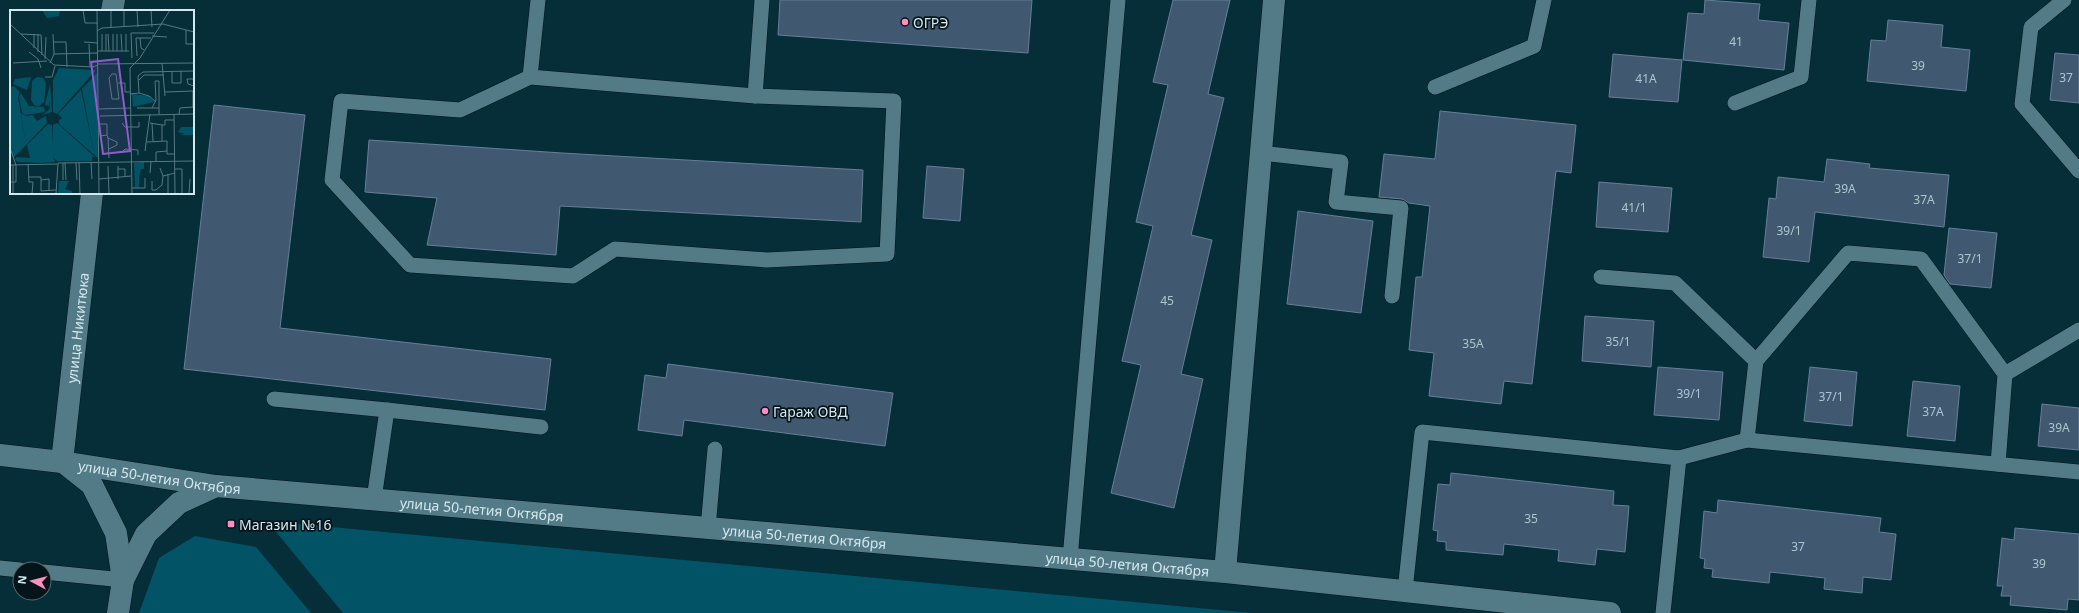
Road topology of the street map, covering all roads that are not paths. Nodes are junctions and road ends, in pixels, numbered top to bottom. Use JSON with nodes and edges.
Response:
{"nodes":[{"id":1,"x":114,"y":0,"type":"edge"},
{"id":2,"x":538,"y":0,"type":"edge"},
{"id":3,"x":762,"y":0,"type":"edge"},
{"id":4,"x":1118,"y":0,"type":"edge"},
{"id":5,"x":1274,"y":0,"type":"edge"},
{"id":6,"x":1544,"y":0,"type":"edge"},
{"id":7,"x":1809,"y":0,"type":"edge"},
{"id":8,"x":2064,"y":0,"type":"edge"},
{"id":9,"x":112,"y":10,"type":"edge"},
{"id":10,"x":530,"y":77,"type":"junction"},
{"id":11,"x":1435,"y":87,"type":"dead end"},
{"id":12,"x":755,"y":96,"type":"junction"},
{"id":13,"x":1735,"y":103,"type":"dead end"},
{"id":14,"x":1261,"y":153,"type":"junction"},
{"id":15,"x":2079,"y":171,"type":"edge"},
{"id":16,"x":92,"y":194,"type":"edge"},
{"id":17,"x":1601,"y":277,"type":"dead end"},
{"id":18,"x":1392,"y":296,"type":"dead end"},
{"id":19,"x":2079,"y":330,"type":"edge"},
{"id":20,"x":1756,"y":361,"type":"junction"},
{"id":21,"x":2005,"y":374,"type":"junction"},
{"id":22,"x":274,"y":399,"type":"dead end"},
{"id":23,"x":387,"y":410,"type":"junction"},
{"id":24,"x":541,"y":427,"type":"dead end"},
{"id":25,"x":1747,"y":440,"type":"junction"},
{"id":26,"x":715,"y":449,"type":"dead end"},
{"id":27,"x":0,"y":455,"type":"edge"},
{"id":28,"x":1679,"y":458,"type":"junction"},
{"id":29,"x":62,"y":462,"type":"junction"},
{"id":30,"x":1998,"y":464,"type":"junction"},
{"id":31,"x":2079,"y":472,"type":"edge"},
{"id":32,"x":216,"y":486,"type":"junction"},
{"id":33,"x":374,"y":499,"type":"junction"},
{"id":34,"x":708,"y":528,"type":"junction"},
{"id":35,"x":1070,"y":559,"type":"junction"},
{"id":36,"x":0,"y":568,"type":"edge"},
{"id":37,"x":12,"y":569,"type":"edge"},
{"id":38,"x":1225,"y":572,"type":"junction"},
{"id":39,"x":52,"y":573,"type":"edge"},
{"id":40,"x":123,"y":580,"type":"junction"},
{"id":41,"x":1405,"y":591,"type":"junction"},
{"id":42,"x":118,"y":613,"type":"edge"},
{"id":43,"x":1610,"y":613,"type":"edge"},
{"id":44,"x":1663,"y":613,"type":"edge"}],
"edges":[{"from":1,"to":9,"type":"street"},
{"from":2,"to":10,"type":"lane"},
{"from":3,"to":12,"type":"lane"},
{"from":4,"to":35,"type":"lane"},
{"from":5,"to":14,"type":"street"},
{"from":6,"to":11,"type":"lane"},
{"from":7,"to":13,"type":"lane"},
{"from":8,"to":15,"type":"lane"},
{"from":10,"to":12,"type":"lane"},
{"from":10,"to":12,"type":"lane"},
{"from":14,"to":18,"type":"lane"},
{"from":14,"to":38,"type":"street"},
{"from":16,"to":29,"type":"street","name":"улица Никитюка"},
{"from":17,"to":20,"type":"lane"},
{"from":19,"to":21,"type":"lane"},
{"from":20,"to":21,"type":"lane"},
{"from":20,"to":25,"type":"lane"},
{"from":21,"to":30,"type":"lane"},
{"from":22,"to":23,"type":"lane"},
{"from":23,"to":24,"type":"lane"},
{"from":23,"to":33,"type":"lane"},
{"from":25,"to":28,"type":"lane"},
{"from":25,"to":30,"type":"lane"},
{"from":26,"to":34,"type":"lane"},
{"from":27,"to":29,"type":"street","name":"улица 50-летия Октября"},
{"from":28,"to":41,"type":"lane"},
{"from":28,"to":44,"type":"lane"},
{"from":29,"to":32,"type":"street","name":"улица 50-летия Октября"},
{"from":29,"to":40,"type":"street"},
{"from":30,"to":31,"type":"lane"},
{"from":32,"to":33,"type":"street","name":"улица 50-летия Октября"},
{"from":32,"to":40,"type":"street"},
{"from":33,"to":34,"type":"street","name":"улица 50-летия Октября"},
{"from":34,"to":35,"type":"street","name":"улица 50-летия Октября"},
{"from":35,"to":38,"type":"street","name":"улица 50-летия Октября"},
{"from":36,"to":37,"type":"lane"},
{"from":38,"to":41,"type":"street","name":"улица 50-летия Октября"},
{"from":39,"to":40,"type":"lane"},
{"from":40,"to":42,"type":"street"},
{"from":41,"to":43,"type":"street","name":"улица 50-летия Октября"}]}
